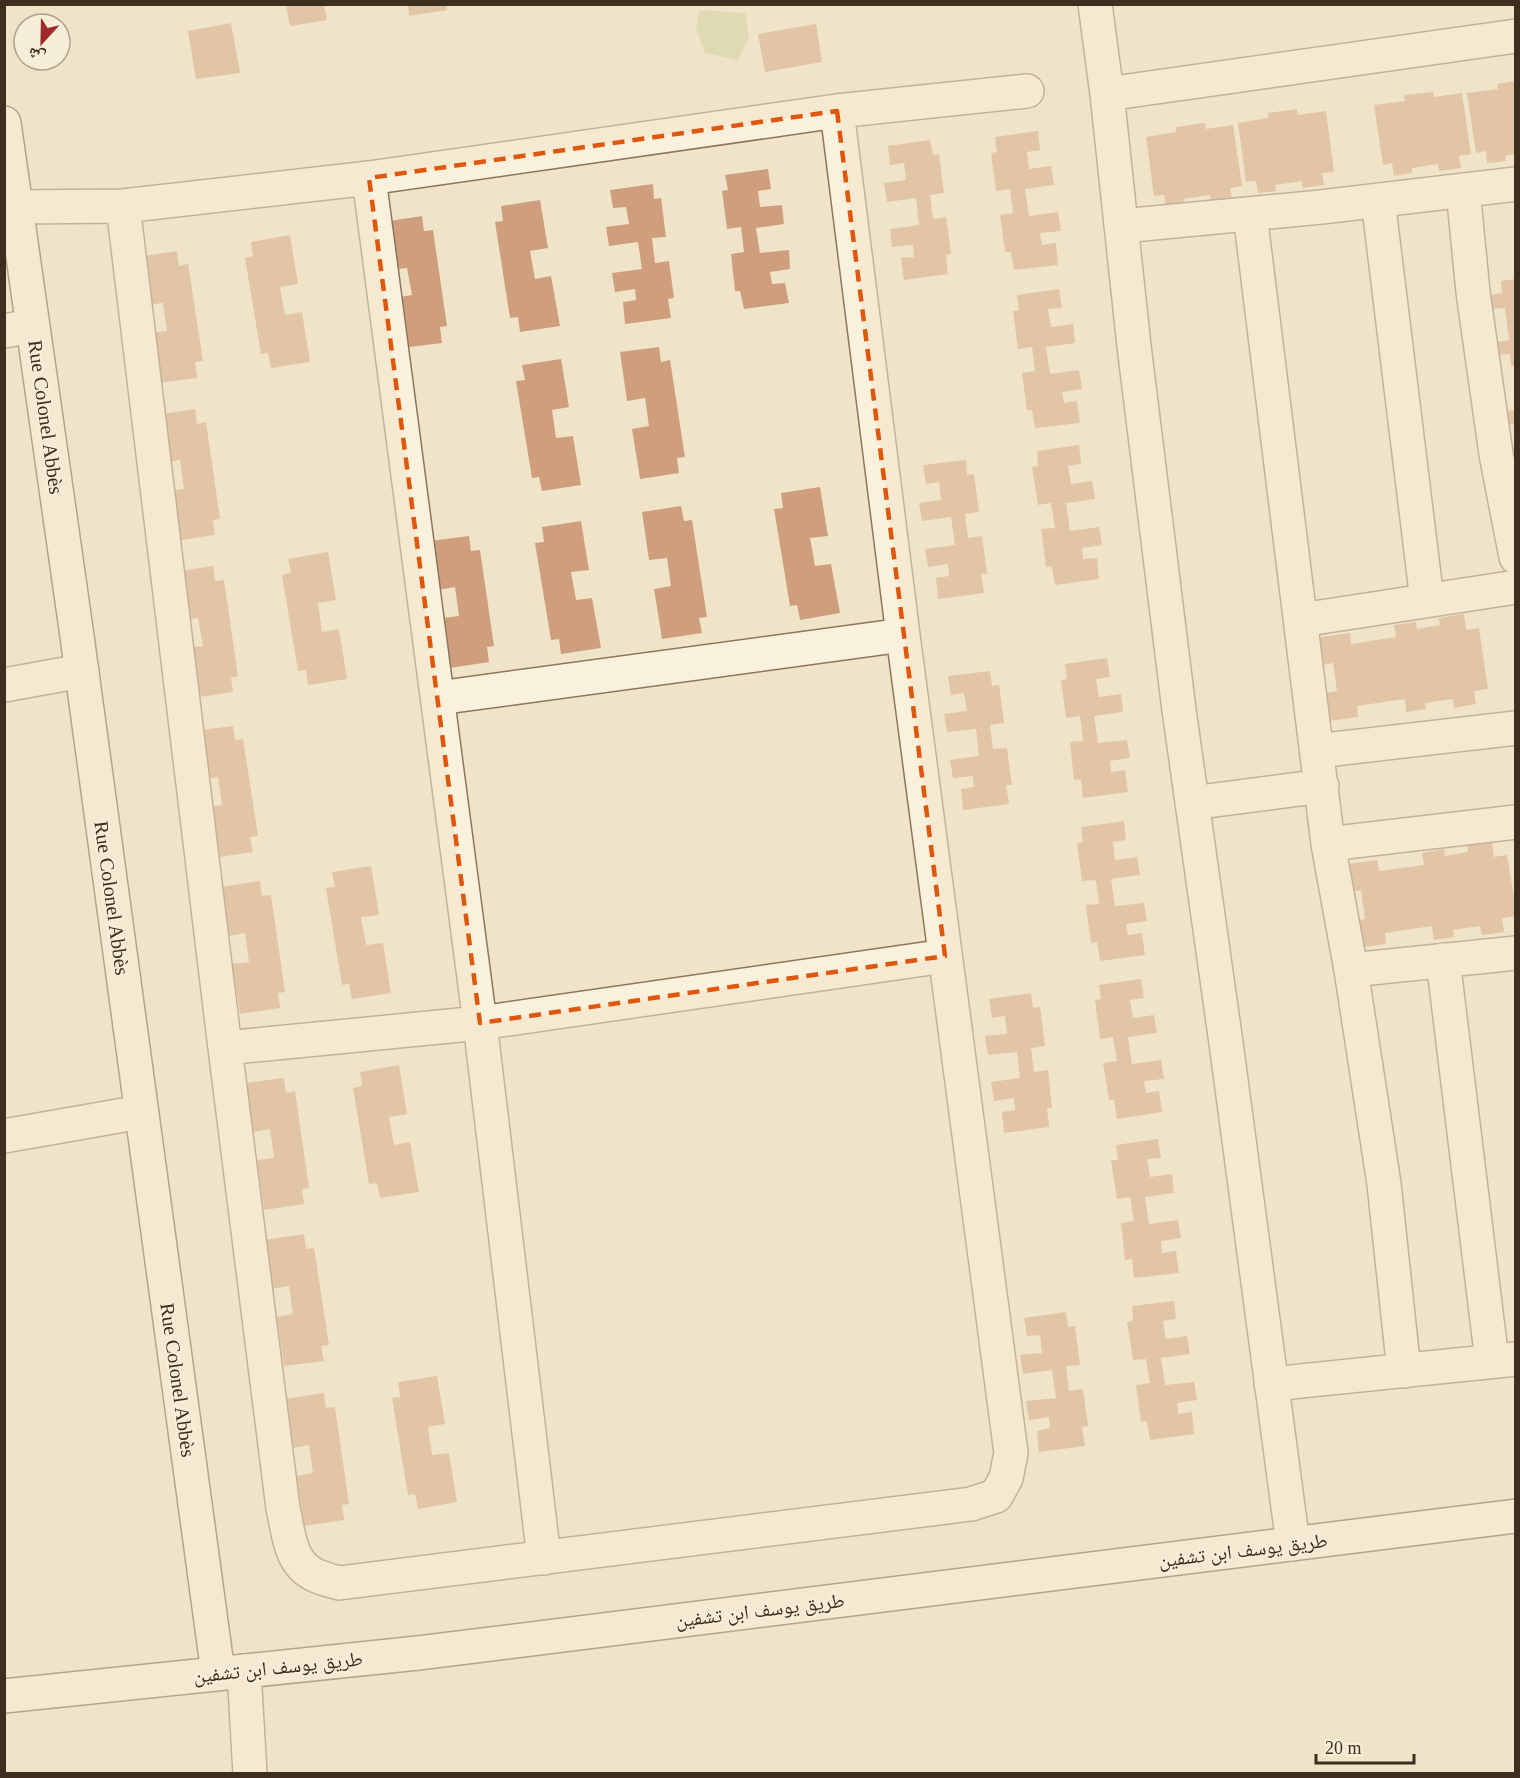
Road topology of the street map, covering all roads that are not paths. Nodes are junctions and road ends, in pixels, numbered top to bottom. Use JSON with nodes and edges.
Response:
{"nodes":[{"id":1,"x":1095,"y":4,"type":"edge"},
{"id":2,"x":1515,"y":36,"type":"edge"},
{"id":3,"x":1027,"y":91,"type":"dead end"},
{"id":4,"x":1107,"y":94,"type":"junction"},
{"id":5,"x":837,"y":111,"type":"junction"},
{"id":6,"x":4,"y":123,"type":"edge"},
{"id":7,"x":5,"y":128,"type":"edge"},
{"id":8,"x":369,"y":178,"type":"junction"},
{"id":9,"x":1515,"y":184,"type":"edge"},
{"id":10,"x":1463,"y":190,"type":"junction"},
{"id":11,"x":1378,"y":200,"type":"junction"},
{"id":12,"x":123,"y":206,"type":"junction"},
{"id":13,"x":15,"y":207,"type":"junction"},
{"id":14,"x":1250,"y":214,"type":"junction"},
{"id":15,"x":1122,"y":226,"type":"junction"},
{"id":16,"x":18,"y":328,"type":"edge"},
{"id":17,"x":1515,"y":557,"type":"edge"},
{"id":18,"x":1515,"y":586,"type":"edge"},
{"id":19,"x":1427,"y":600,"type":"junction"},
{"id":20,"x":1301,"y":620,"type":"junction"},
{"id":21,"x":903,"y":635,"type":"junction"},
{"id":22,"x":82,"y":671,"type":"junction"},
{"id":23,"x":4,"y":685,"type":"edge"},
{"id":24,"x":438,"y":698,"type":"junction"},
{"id":25,"x":1515,"y":728,"type":"edge"},
{"id":26,"x":1317,"y":751,"type":"junction"},
{"id":27,"x":1322,"y":786,"type":"junction"},
{"id":28,"x":1192,"y":803,"type":"junction"},
{"id":29,"x":1515,"y":822,"type":"edge"},
{"id":30,"x":1329,"y":843,"type":"junction"},
{"id":31,"x":1515,"y":953,"type":"edge"},
{"id":32,"x":945,"y":956,"type":"junction"},
{"id":33,"x":1443,"y":960,"type":"junction"},
{"id":34,"x":1351,"y":970,"type":"junction"},
{"id":35,"x":480,"y":1023,"type":"junction"},
{"id":36,"x":225,"y":1048,"type":"junction"},
{"id":37,"x":141,"y":1112,"type":"junction"},
{"id":38,"x":4,"y":1136,"type":"edge"},
{"id":39,"x":1504,"y":1360,"type":"edge"},
{"id":40,"x":1404,"y":1371,"type":"junction"},
{"id":41,"x":1271,"y":1384,"type":"junction"},
{"id":42,"x":1515,"y":1516,"type":"edge"},
{"id":43,"x":1293,"y":1544,"type":"junction"},
{"id":44,"x":544,"y":1558,"type":"junction"},
{"id":45,"x":231,"y":1672,"type":"junction"},
{"id":46,"x":4,"y":1696,"type":"edge"},
{"id":47,"x":250,"y":1773,"type":"edge"}],
"edges":[{"from":1,"to":4,"type":"street"},
{"from":2,"to":4,"type":"street"},
{"from":3,"to":5,"type":"street"},
{"from":4,"to":15,"type":"street"},
{"from":5,"to":8,"type":"street"},
{"from":5,"to":21,"type":"street"},
{"from":6,"to":7,"type":"street","name":"Rue Colonel Abbès"},
{"from":7,"to":13,"type":"street","name":"Rue Colonel Abbès"},
{"from":8,"to":12,"type":"street"},
{"from":8,"to":24,"type":"street"},
{"from":9,"to":10,"type":"street"},
{"from":10,"to":11,"type":"street"},
{"from":10,"to":17,"type":"street"},
{"from":11,"to":14,"type":"street"},
{"from":11,"to":19,"type":"street"},
{"from":12,"to":13,"type":"street"},
{"from":12,"to":36,"type":"street"},
{"from":13,"to":16,"type":"street","name":"Rue Colonel Abbès"},
{"from":14,"to":15,"type":"street"},
{"from":14,"to":20,"type":"street"},
{"from":15,"to":28,"type":"street"},
{"from":16,"to":22,"type":"street","name":"Rue Colonel Abbès"},
{"from":18,"to":19,"type":"street"},
{"from":19,"to":20,"type":"street"},
{"from":20,"to":26,"type":"street"},
{"from":21,"to":24,"type":"street"},
{"from":21,"to":32,"type":"street"},
{"from":22,"to":23,"type":"street"},
{"from":22,"to":37,"type":"street","name":"Rue Colonel Abbès"},
{"from":24,"to":35,"type":"street"},
{"from":25,"to":26,"type":"street"},
{"from":26,"to":27,"type":"street"},
{"from":27,"to":28,"type":"street"},
{"from":27,"to":30,"type":"street"},
{"from":28,"to":41,"type":"street"},
{"from":29,"to":30,"type":"street"},
{"from":30,"to":34,"type":"street"},
{"from":31,"to":33,"type":"street"},
{"from":32,"to":35,"type":"street"},
{"from":32,"to":44,"type":"street"},
{"from":33,"to":34,"type":"street"},
{"from":33,"to":39,"type":"street"},
{"from":34,"to":40,"type":"street"},
{"from":35,"to":36,"type":"street"},
{"from":35,"to":44,"type":"street"},
{"from":36,"to":44,"type":"street"},
{"from":37,"to":38,"type":"street"},
{"from":37,"to":45,"type":"street","name":"Rue Colonel Abbès"},
{"from":39,"to":40,"type":"street"},
{"from":40,"to":41,"type":"street"},
{"from":41,"to":43,"type":"street"},
{"from":42,"to":43,"type":"street","name":"طريق يوسف ابن تشفين"},
{"from":43,"to":45,"type":"street","name":"طريق يوسف ابن تشفين"},
{"from":45,"to":46,"type":"street","name":"طريق يوسف ابن تشفين"},
{"from":45,"to":47,"type":"street","name":"Rue Colonel Abbès"}]}
